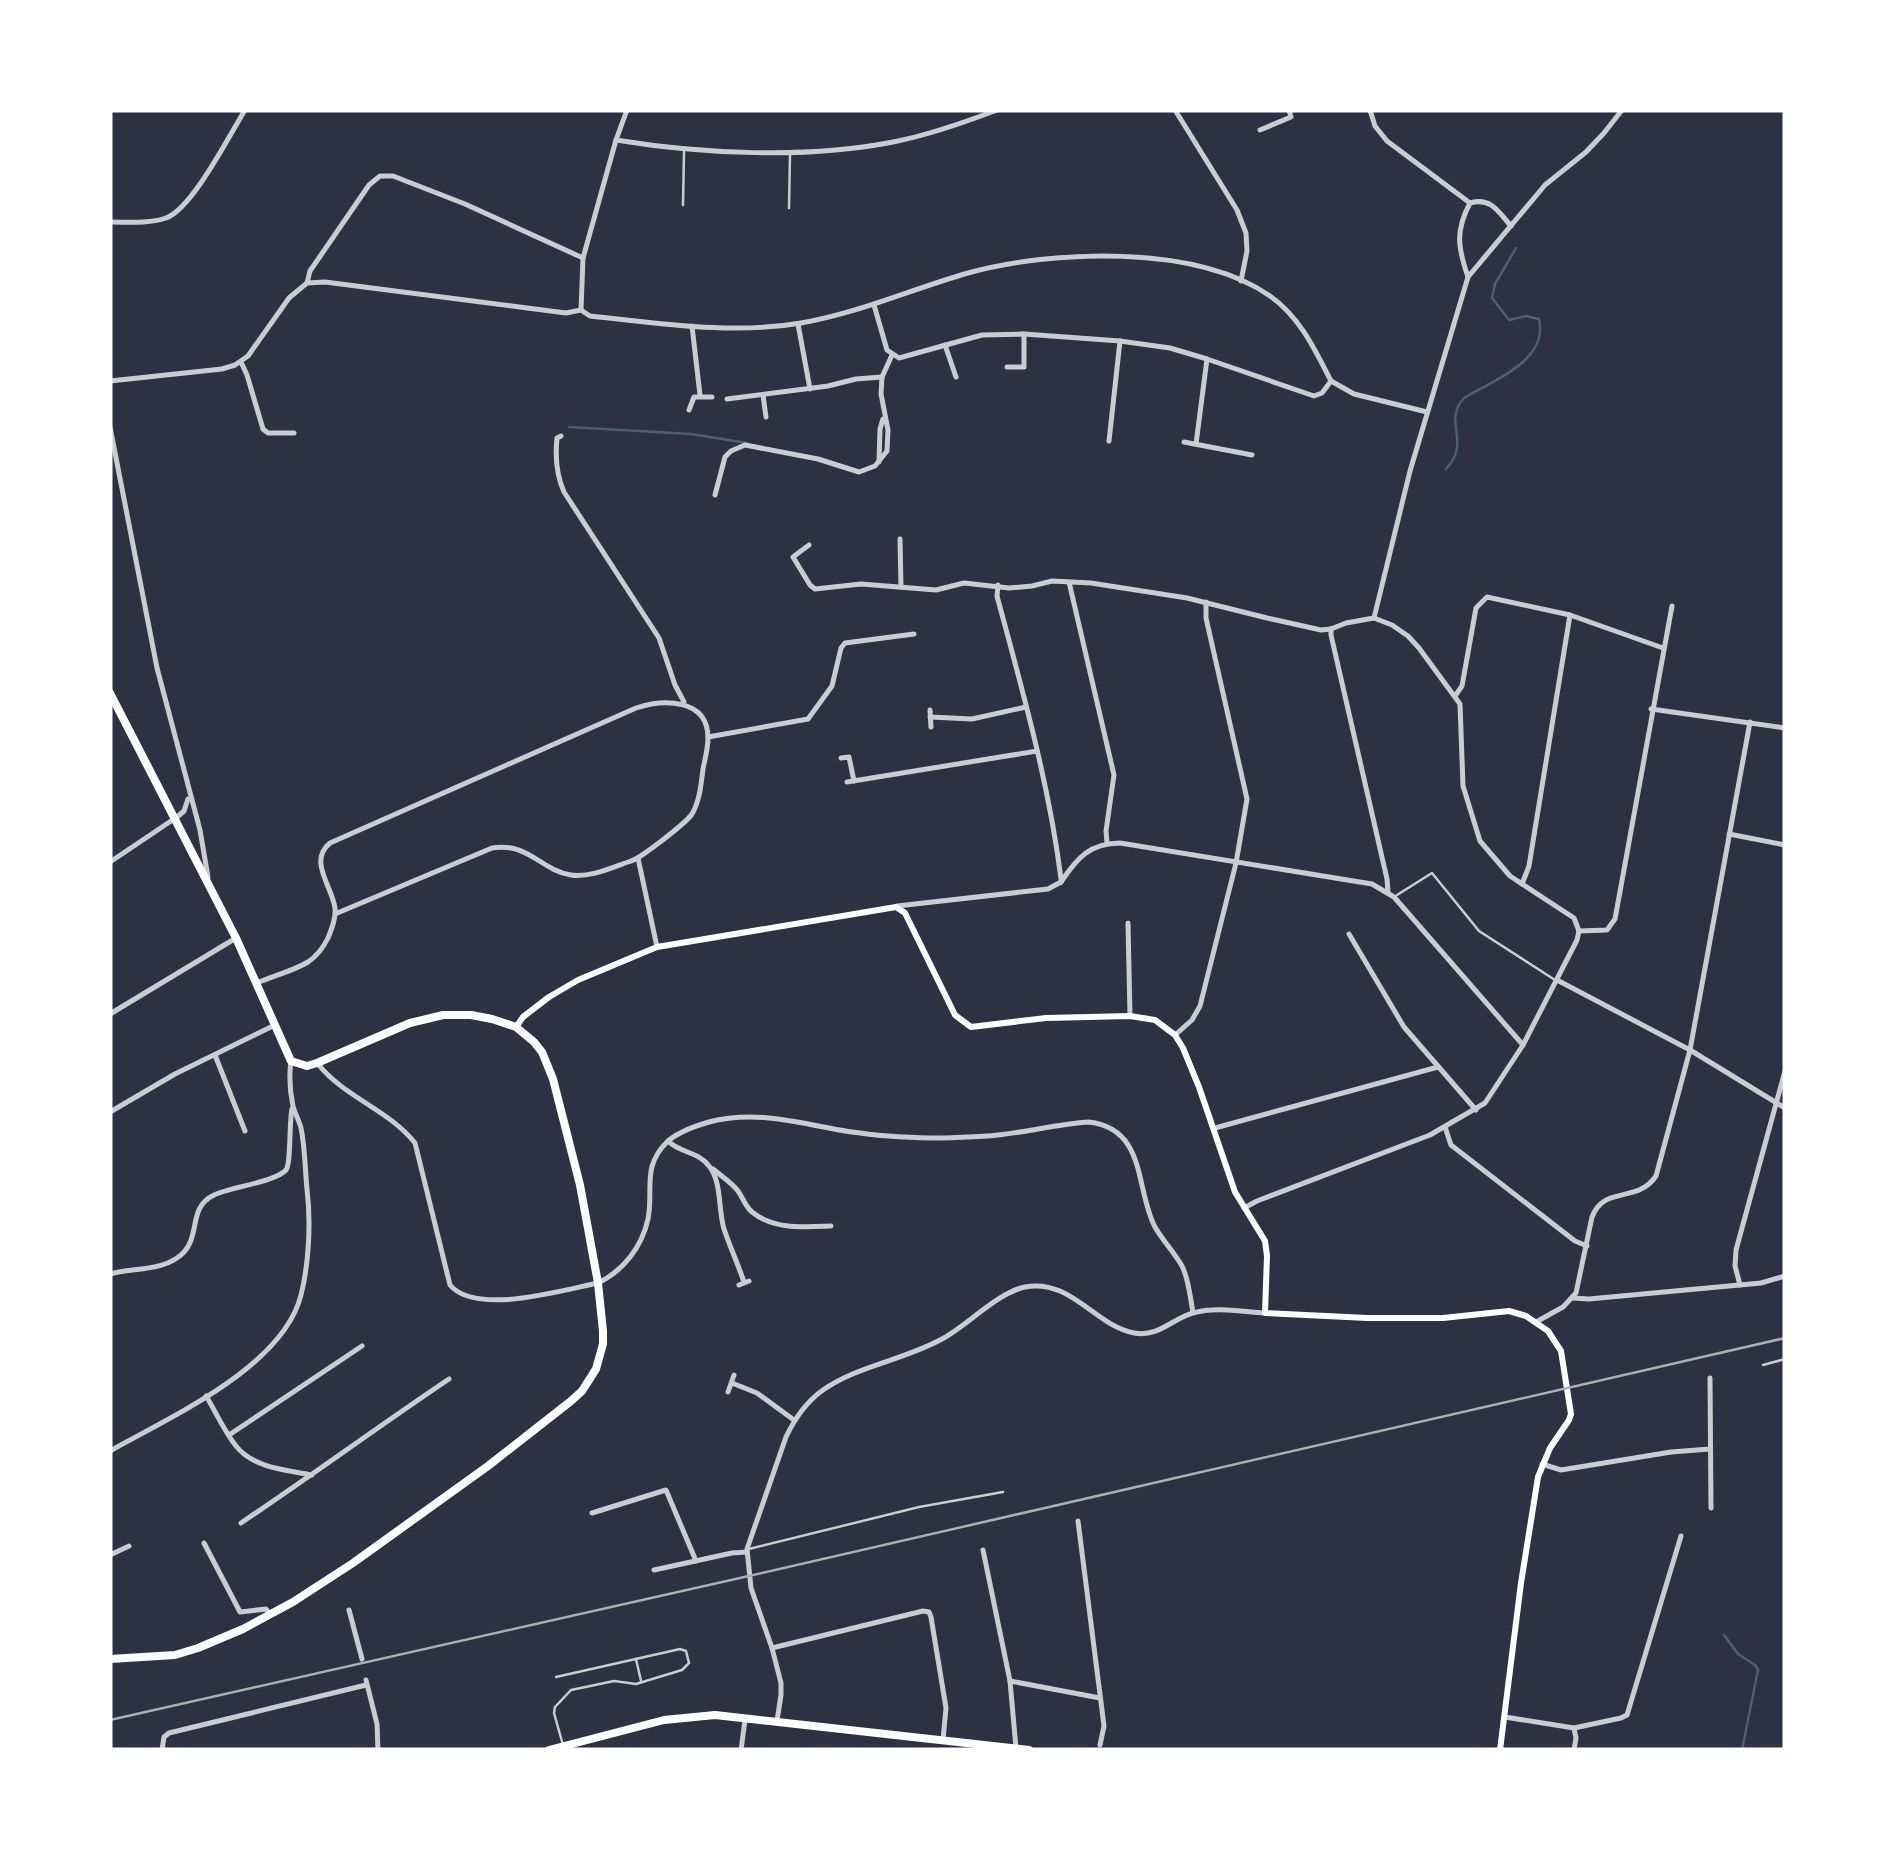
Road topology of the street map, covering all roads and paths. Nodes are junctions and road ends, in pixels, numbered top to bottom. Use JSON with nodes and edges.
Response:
{"nodes":[{"id":1,"x":245,"y":110,"type":"edge"},
{"id":2,"x":627,"y":110,"type":"edge"},
{"id":3,"x":997,"y":110,"type":"edge"},
{"id":4,"x":1175,"y":110,"type":"edge"},
{"id":5,"x":1290,"y":110,"type":"edge"},
{"id":6,"x":1370,"y":110,"type":"edge"},
{"id":7,"x":1622,"y":110,"type":"edge"},
{"id":8,"x":1260,"y":130,"type":"dead end"},
{"id":9,"x":616,"y":140,"type":"junction"},
{"id":10,"x":684,"y":148,"type":"junction"},
{"id":11,"x":790,"y":152,"type":"junction"},
{"id":12,"x":1470,"y":204,"type":"junction"},
{"id":13,"x":683,"y":205,"type":"dead end"},
{"id":14,"x":789,"y":208,"type":"dead end"},
{"id":15,"x":110,"y":222,"type":"edge"},
{"id":16,"x":1511,"y":226,"type":"junction"},
{"id":17,"x":583,"y":258,"type":"junction"},
{"id":18,"x":1468,"y":278,"type":"junction"},
{"id":19,"x":1242,"y":281,"type":"junction"},
{"id":20,"x":306,"y":283,"type":"junction"},
{"id":21,"x":874,"y":305,"type":"junction"},
{"id":22,"x":580,"y":310,"type":"junction"},
{"id":23,"x":798,"y":324,"type":"junction"},
{"id":24,"x":692,"y":326,"type":"junction"},
{"id":25,"x":1024,"y":334,"type":"junction"},
{"id":26,"x":1120,"y":342,"type":"junction"},
{"id":27,"x":945,"y":345,"type":"junction"},
{"id":28,"x":892,"y":355,"type":"junction"},
{"id":29,"x":1207,"y":359,"type":"junction"},
{"id":30,"x":240,"y":362,"type":"junction"},
{"id":31,"x":1007,"y":367,"type":"dead end"},
{"id":32,"x":882,"y":376,"type":"junction"},
{"id":33,"x":956,"y":378,"type":"dead end"},
{"id":34,"x":110,"y":380,"type":"edge"},
{"id":35,"x":1331,"y":381,"type":"junction"},
{"id":36,"x":810,"y":389,"type":"junction"},
{"id":37,"x":700,"y":396,"type":"junction"},
{"id":38,"x":762,"y":396,"type":"junction"},
{"id":39,"x":712,"y":397,"type":"dead end"},
{"id":40,"x":727,"y":399,"type":"dead end"},
{"id":41,"x":689,"y":410,"type":"dead end"},
{"id":42,"x":1427,"y":412,"type":"junction"},
{"id":43,"x":766,"y":417,"type":"dead end"},
{"id":44,"x":110,"y":427,"type":"edge"},
{"id":45,"x":294,"y":432,"type":"dead end"},
{"id":46,"x":560,"y":436,"type":"dead end"},
{"id":47,"x":1109,"y":441,"type":"dead end"},
{"id":48,"x":1184,"y":442,"type":"dead end"},
{"id":49,"x":1196,"y":444,"type":"junction"},
{"id":50,"x":1252,"y":456,"type":"dead end"},
{"id":51,"x":716,"y":495,"type":"dead end"},
{"id":52,"x":900,"y":538,"type":"dead end"},
{"id":53,"x":810,"y":545,"type":"dead end"},
{"id":54,"x":1069,"y":582,"type":"junction"},
{"id":55,"x":998,"y":586,"type":"junction"},
{"id":56,"x":901,"y":587,"type":"junction"},
{"id":57,"x":1206,"y":602,"type":"junction"},
{"id":58,"x":1672,"y":606,"type":"dead end"},
{"id":59,"x":1570,"y":616,"type":"junction"},
{"id":60,"x":1374,"y":618,"type":"junction"},
{"id":61,"x":1334,"y":627,"type":"junction"},
{"id":62,"x":914,"y":634,"type":"dead end"},
{"id":63,"x":1663,"y":648,"type":"junction"},
{"id":64,"x":1455,"y":696,"type":"junction"},
{"id":65,"x":111,"y":697,"type":"edge"},
{"id":66,"x":686,"y":704,"type":"junction"},
{"id":67,"x":1026,"y":707,"type":"junction"},
{"id":68,"x":1652,"y":709,"type":"junction"},
{"id":69,"x":1750,"y":722,"type":"junction"},
{"id":70,"x":931,"y":727,"type":"dead end"},
{"id":71,"x":1785,"y":728,"type":"edge"},
{"id":72,"x":708,"y":737,"type":"junction"},
{"id":73,"x":1037,"y":751,"type":"junction"},
{"id":74,"x":841,"y":758,"type":"dead end"},
{"id":75,"x":189,"y":796,"type":"junction"},
{"id":76,"x":174,"y":819,"type":"junction"},
{"id":77,"x":1728,"y":834,"type":"junction"},
{"id":78,"x":1107,"y":843,"type":"junction"},
{"id":79,"x":1785,"y":845,"type":"edge"},
{"id":80,"x":638,"y":858,"type":"junction"},
{"id":81,"x":110,"y":862,"type":"edge"},
{"id":82,"x":1236,"y":863,"type":"junction"},
{"id":83,"x":1061,"y":882,"type":"junction"},
{"id":84,"x":1522,"y":884,"type":"junction"},
{"id":85,"x":210,"y":885,"type":"junction"},
{"id":86,"x":1391,"y":895,"type":"junction"},
{"id":87,"x":896,"y":907,"type":"junction"},
{"id":88,"x":335,"y":914,"type":"junction"},
{"id":89,"x":1128,"y":923,"type":"dead end"},
{"id":90,"x":1579,"y":930,"type":"junction"},
{"id":91,"x":1349,"y":934,"type":"dead end"},
{"id":92,"x":236,"y":938,"type":"junction"},
{"id":93,"x":657,"y":947,"type":"junction"},
{"id":94,"x":1557,"y":980,"type":"junction"},
{"id":95,"x":257,"y":983,"type":"junction"},
{"id":96,"x":110,"y":1014,"type":"edge"},
{"id":97,"x":1130,"y":1016,"type":"junction"},
{"id":98,"x":275,"y":1026,"type":"junction"},
{"id":99,"x":516,"y":1027,"type":"junction"},
{"id":100,"x":1176,"y":1035,"type":"junction"},
{"id":101,"x":1523,"y":1045,"type":"junction"},
{"id":102,"x":1690,"y":1050,"type":"junction"},
{"id":103,"x":216,"y":1055,"type":"junction"},
{"id":104,"x":291,"y":1060,"type":"junction"},
{"id":105,"x":317,"y":1064,"type":"junction"},
{"id":106,"x":1438,"y":1067,"type":"junction"},
{"id":107,"x":1785,"y":1071,"type":"edge"},
{"id":108,"x":1776,"y":1102,"type":"junction"},
{"id":109,"x":293,"y":1106,"type":"junction"},
{"id":110,"x":1785,"y":1108,"type":"edge"},
{"id":111,"x":1476,"y":1110,"type":"junction"},
{"id":112,"x":110,"y":1112,"type":"edge"},
{"id":113,"x":1444,"y":1126,"type":"junction"},
{"id":114,"x":1214,"y":1128,"type":"junction"},
{"id":115,"x":245,"y":1131,"type":"dead end"},
{"id":116,"x":668,"y":1141,"type":"junction"},
{"id":117,"x":711,"y":1167,"type":"junction"},
{"id":118,"x":1244,"y":1208,"type":"junction"},
{"id":119,"x":831,"y":1226,"type":"dead end"},
{"id":120,"x":1587,"y":1246,"type":"junction"},
{"id":121,"x":110,"y":1274,"type":"edge"},
{"id":122,"x":1785,"y":1276,"type":"edge"},
{"id":123,"x":744,"y":1283,"type":"dead end"},
{"id":124,"x":598,"y":1284,"type":"junction"},
{"id":125,"x":1740,"y":1285,"type":"junction"},
{"id":126,"x":1573,"y":1298,"type":"junction"},
{"id":127,"x":1193,"y":1312,"type":"junction"},
{"id":128,"x":1265,"y":1313,"type":"junction"},
{"id":129,"x":1536,"y":1322,"type":"junction"},
{"id":130,"x":362,"y":1346,"type":"dead end"},
{"id":131,"x":1785,"y":1360,"type":"edge"},
{"id":132,"x":1763,"y":1365,"type":"dead end"},
{"id":133,"x":1710,"y":1378,"type":"dead end"},
{"id":134,"x":450,"y":1379,"type":"dead end"},
{"id":135,"x":728,"y":1392,"type":"dead end"},
{"id":136,"x":206,"y":1396,"type":"junction"},
{"id":137,"x":794,"y":1420,"type":"junction"},
{"id":138,"x":229,"y":1435,"type":"junction"},
{"id":139,"x":1710,"y":1448,"type":"junction"},
{"id":140,"x":110,"y":1451,"type":"edge"},
{"id":141,"x":1542,"y":1464,"type":"junction"},
{"id":142,"x":313,"y":1475,"type":"junction"},
{"id":143,"x":1003,"y":1492,"type":"dead end"},
{"id":144,"x":1711,"y":1508,"type":"dead end"},
{"id":145,"x":592,"y":1513,"type":"dead end"},
{"id":146,"x":1078,"y":1521,"type":"dead end"},
{"id":147,"x":241,"y":1523,"type":"dead end"},
{"id":148,"x":1681,"y":1536,"type":"dead end"},
{"id":149,"x":204,"y":1543,"type":"dead end"},
{"id":150,"x":129,"y":1546,"type":"dead end"},
{"id":151,"x":983,"y":1550,"type":"dead end"},
{"id":152,"x":747,"y":1551,"type":"junction"},
{"id":153,"x":110,"y":1555,"type":"edge"},
{"id":154,"x":696,"y":1560,"type":"junction"},
{"id":155,"x":654,"y":1570,"type":"dead end"},
{"id":156,"x":349,"y":1610,"type":"dead end"},
{"id":157,"x":270,"y":1614,"type":"junction"},
{"id":158,"x":772,"y":1648,"type":"junction"},
{"id":159,"x":636,"y":1658,"type":"junction"},
{"id":160,"x":362,"y":1659,"type":"dead end"},
{"id":161,"x":110,"y":1660,"type":"edge"},
{"id":162,"x":556,"y":1677,"type":"dead end"},
{"id":163,"x":1010,"y":1681,"type":"junction"},
{"id":164,"x":642,"y":1682,"type":"junction"},
{"id":165,"x":1100,"y":1698,"type":"junction"},
{"id":166,"x":745,"y":1717,"type":"junction"},
{"id":167,"x":1505,"y":1717,"type":"junction"},
{"id":168,"x":777,"y":1721,"type":"junction"},
{"id":169,"x":1574,"y":1728,"type":"junction"},
{"id":170,"x":948,"y":1744,"type":"edge"},
{"id":171,"x":1100,"y":1745,"type":"dead end"},
{"id":172,"x":564,"y":1747,"type":"junction"},
{"id":173,"x":1016,"y":1748,"type":"edge"},
{"id":174,"x":162,"y":1750,"type":"edge"},
{"id":175,"x":378,"y":1750,"type":"edge"},
{"id":176,"x":550,"y":1750,"type":"edge"},
{"id":177,"x":741,"y":1750,"type":"edge"},
{"id":178,"x":1029,"y":1750,"type":"edge"},
{"id":179,"x":1500,"y":1750,"type":"edge"},
{"id":180,"x":1574,"y":1750,"type":"edge"}],
"edges":[{"from":1,"to":15,"type":"street"},
{"from":2,"to":9,"type":"street"},
{"from":3,"to":11,"type":"street"},
{"from":4,"to":19,"type":"street"},
{"from":5,"to":8,"type":"street"},
{"from":6,"to":12,"type":"street"},
{"from":7,"to":16,"type":"street"},
{"from":9,"to":10,"type":"street"},
{"from":9,"to":17,"type":"street"},
{"from":10,"to":11,"type":"street"},
{"from":10,"to":13,"type":"lane"},
{"from":11,"to":14,"type":"lane"},
{"from":12,"to":16,"type":"street"},
{"from":12,"to":18,"type":"street"},
{"from":16,"to":18,"type":"street"},
{"from":17,"to":20,"type":"street"},
{"from":17,"to":22,"type":"street"},
{"from":18,"to":42,"type":"street"},
{"from":19,"to":21,"type":"street"},
{"from":19,"to":35,"type":"street"},
{"from":20,"to":22,"type":"street"},
{"from":20,"to":30,"type":"street"},
{"from":21,"to":23,"type":"street"},
{"from":21,"to":28,"type":"street"},
{"from":22,"to":24,"type":"street"},
{"from":23,"to":24,"type":"street"},
{"from":23,"to":36,"type":"street"},
{"from":24,"to":37,"type":"street"},
{"from":25,"to":26,"type":"street"},
{"from":25,"to":27,"type":"street"},
{"from":25,"to":31,"type":"street"},
{"from":26,"to":29,"type":"street"},
{"from":26,"to":47,"type":"street"},
{"from":27,"to":28,"type":"street"},
{"from":27,"to":33,"type":"street"},
{"from":28,"to":32,"type":"street"},
{"from":29,"to":35,"type":"street"},
{"from":29,"to":49,"type":"street"},
{"from":30,"to":34,"type":"street"},
{"from":30,"to":45,"type":"street"},
{"from":32,"to":36,"type":"street"},
{"from":32,"to":51,"type":"street"},
{"from":35,"to":42,"type":"street"},
{"from":36,"to":38,"type":"street"},
{"from":37,"to":39,"type":"street"},
{"from":37,"to":41,"type":"street"},
{"from":38,"to":40,"type":"street"},
{"from":38,"to":43,"type":"street"},
{"from":42,"to":60,"type":"street"},
{"from":44,"to":75,"type":"street"},
{"from":46,"to":66,"type":"street"},
{"from":48,"to":49,"type":"street"},
{"from":49,"to":50,"type":"street"},
{"from":52,"to":56,"type":"street"},
{"from":53,"to":56,"type":"street"},
{"from":54,"to":55,"type":"street"},
{"from":54,"to":57,"type":"street"},
{"from":54,"to":78,"type":"street"},
{"from":55,"to":56,"type":"street"},
{"from":55,"to":67,"type":"street"},
{"from":57,"to":61,"type":"street"},
{"from":57,"to":82,"type":"street"},
{"from":58,"to":63,"type":"street"},
{"from":59,"to":63,"type":"street"},
{"from":59,"to":64,"type":"street"},
{"from":59,"to":84,"type":"street"},
{"from":60,"to":61,"type":"street"},
{"from":60,"to":64,"type":"street"},
{"from":61,"to":86,"type":"street"},
{"from":62,"to":72,"type":"street"},
{"from":63,"to":68,"type":"street"},
{"from":64,"to":84,"type":"street"},
{"from":65,"to":76,"type":"main road"},
{"from":66,"to":72,"type":"street"},
{"from":66,"to":88,"type":"street"},
{"from":67,"to":70,"type":"street"},
{"from":67,"to":73,"type":"street"},
{"from":68,"to":69,"type":"street"},
{"from":68,"to":90,"type":"street"},
{"from":69,"to":71,"type":"street"},
{"from":69,"to":77,"type":"street"},
{"from":72,"to":80,"type":"street"},
{"from":73,"to":74,"type":"street"},
{"from":73,"to":83,"type":"street"},
{"from":75,"to":76,"type":"street"},
{"from":75,"to":85,"type":"street"},
{"from":76,"to":81,"type":"street"},
{"from":76,"to":85,"type":"main road"},
{"from":77,"to":79,"type":"street"},
{"from":77,"to":102,"type":"street"},
{"from":78,"to":82,"type":"street"},
{"from":78,"to":83,"type":"street"},
{"from":80,"to":88,"type":"street"},
{"from":80,"to":93,"type":"street"},
{"from":82,"to":86,"type":"street"},
{"from":82,"to":100,"type":"street"},
{"from":83,"to":87,"type":"street"},
{"from":84,"to":90,"type":"street"},
{"from":85,"to":92,"type":"main road"},
{"from":86,"to":94,"type":"lane"},
{"from":86,"to":101,"type":"street"},
{"from":87,"to":93,"type":"main road"},
{"from":87,"to":97,"type":"main road"},
{"from":88,"to":95,"type":"street"},
{"from":89,"to":97,"type":"street"},
{"from":90,"to":94,"type":"street"},
{"from":91,"to":106,"type":"street"},
{"from":92,"to":95,"type":"main road"},
{"from":92,"to":96,"type":"street"},
{"from":93,"to":99,"type":"main road"},
{"from":94,"to":101,"type":"street"},
{"from":94,"to":102,"type":"street"},
{"from":95,"to":98,"type":"main road"},
{"from":97,"to":100,"type":"main road"},
{"from":98,"to":103,"type":"street"},
{"from":98,"to":104,"type":"main road"},
{"from":99,"to":105,"type":"main road"},
{"from":99,"to":124,"type":"main road"},
{"from":100,"to":114,"type":"main road"},
{"from":101,"to":111,"type":"street"},
{"from":102,"to":108,"type":"street"},
{"from":102,"to":120,"type":"street"},
{"from":103,"to":112,"type":"street"},
{"from":103,"to":115,"type":"street"},
{"from":104,"to":105,"type":"main road"},
{"from":104,"to":109,"type":"street"},
{"from":105,"to":124,"type":"street"},
{"from":106,"to":111,"type":"street"},
{"from":106,"to":114,"type":"street"},
{"from":107,"to":108,"type":"street"},
{"from":108,"to":110,"type":"street"},
{"from":108,"to":125,"type":"street"},
{"from":109,"to":121,"type":"street"},
{"from":109,"to":136,"type":"street"},
{"from":111,"to":113,"type":"street"},
{"from":113,"to":118,"type":"street"},
{"from":113,"to":120,"type":"street"},
{"from":114,"to":118,"type":"main road"},
{"from":116,"to":117,"type":"street"},
{"from":116,"to":124,"type":"street"},
{"from":116,"to":127,"type":"street"},
{"from":117,"to":119,"type":"street"},
{"from":117,"to":123,"type":"street"},
{"from":118,"to":128,"type":"main road"},
{"from":120,"to":126,"type":"street"},
{"from":122,"to":125,"type":"street"},
{"from":124,"to":157,"type":"main road"},
{"from":125,"to":126,"type":"street"},
{"from":126,"to":129,"type":"street"},
{"from":127,"to":128,"type":"street"},
{"from":127,"to":137,"type":"street"},
{"from":128,"to":129,"type":"main road"},
{"from":129,"to":141,"type":"main road"},
{"from":130,"to":138,"type":"street"},
{"from":131,"to":132,"type":"lane"},
{"from":133,"to":139,"type":"street"},
{"from":134,"to":142,"type":"street"},
{"from":135,"to":137,"type":"street"},
{"from":136,"to":138,"type":"street"},
{"from":136,"to":140,"type":"street"},
{"from":137,"to":152,"type":"street"},
{"from":138,"to":142,"type":"street"},
{"from":139,"to":141,"type":"street"},
{"from":139,"to":144,"type":"street"},
{"from":141,"to":167,"type":"main road"},
{"from":142,"to":147,"type":"street"},
{"from":143,"to":152,"type":"lane"},
{"from":145,"to":154,"type":"street"},
{"from":146,"to":165,"type":"street"},
{"from":148,"to":169,"type":"street"},
{"from":149,"to":157,"type":"street"},
{"from":150,"to":153,"type":"street"},
{"from":151,"to":163,"type":"street"},
{"from":152,"to":154,"type":"street"},
{"from":152,"to":158,"type":"street"},
{"from":154,"to":155,"type":"street"},
{"from":156,"to":160,"type":"street"},
{"from":157,"to":161,"type":"main road"},
{"from":158,"to":168,"type":"street"},
{"from":158,"to":170,"type":"street"},
{"from":159,"to":162,"type":"lane"},
{"from":159,"to":164,"type":"lane"},
{"from":159,"to":164,"type":"lane"},
{"from":163,"to":165,"type":"street"},
{"from":163,"to":173,"type":"street"},
{"from":164,"to":172,"type":"lane"},
{"from":165,"to":171,"type":"street"},
{"from":166,"to":168,"type":"main road"},
{"from":166,"to":172,"type":"main road"},
{"from":166,"to":177,"type":"street"},
{"from":167,"to":169,"type":"street"},
{"from":167,"to":179,"type":"main road"},
{"from":168,"to":170,"type":"main road"},
{"from":169,"to":180,"type":"street"},
{"from":170,"to":173,"type":"main road"},
{"from":172,"to":176,"type":"main road"},
{"from":173,"to":178,"type":"main road"},
{"from":174,"to":175,"type":"street"}]}
